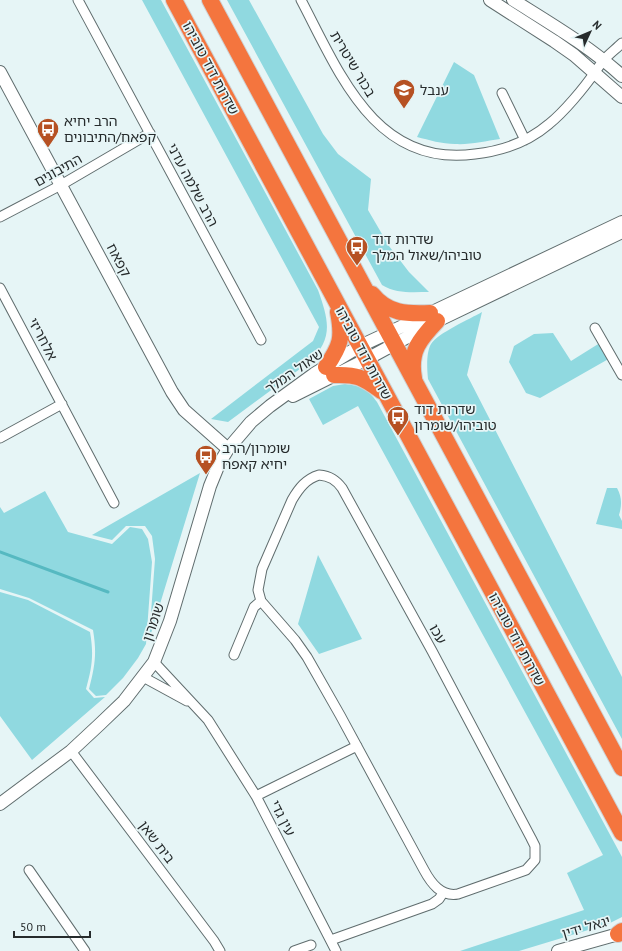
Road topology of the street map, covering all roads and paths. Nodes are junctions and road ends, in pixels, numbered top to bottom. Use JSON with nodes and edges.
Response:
{"nodes":[{"id":1,"x":78,"y":0,"type":"edge"},
{"id":2,"x":174,"y":0,"type":"edge"},
{"id":3,"x":210,"y":0,"type":"edge"},
{"id":4,"x":301,"y":0,"type":"edge"},
{"id":5,"x":490,"y":0,"type":"edge"},
{"id":6,"x":513,"y":0,"type":"edge"},
{"id":7,"x":622,"y":43,"type":"edge"},
{"id":8,"x":604,"y":60,"type":"junction"},
{"id":9,"x":0,"y":72,"type":"edge"},
{"id":10,"x":595,"y":73,"type":"junction"},
{"id":11,"x":622,"y":76,"type":"edge"},
{"id":12,"x":502,"y":93,"type":"dead end"},
{"id":13,"x":622,"y":97,"type":"edge"},
{"id":14,"x":150,"y":133,"type":"junction"},
{"id":15,"x":525,"y":140,"type":"junction"},
{"id":16,"x":61,"y":185,"type":"junction"},
{"id":17,"x":0,"y":217,"type":"edge"},
{"id":18,"x":622,"y":222,"type":"edge"},
{"id":19,"x":622,"y":232,"type":"edge"},
{"id":20,"x":359,"y":279,"type":"junction"},
{"id":21,"x":0,"y":288,"type":"edge"},
{"id":22,"x":337,"y":302,"type":"junction"},
{"id":23,"x":434,"y":317,"type":"junction"},
{"id":24,"x":595,"y":328,"type":"dead end"},
{"id":25,"x":391,"y":338,"type":"junction"},
{"id":26,"x":261,"y":340,"type":"dead end"},
{"id":27,"x":364,"y":353,"type":"junction"},
{"id":28,"x":330,"y":371,"type":"junction"},
{"id":29,"x":622,"y":375,"type":"edge"},
{"id":30,"x":416,"y":383,"type":"junction"},
{"id":31,"x":386,"y":394,"type":"junction"},
{"id":32,"x":62,"y":404,"type":"junction"},
{"id":33,"x":270,"y":406,"type":"joint"},
{"id":34,"x":0,"y":438,"type":"edge"},
{"id":35,"x":228,"y":449,"type":"junction"},
{"id":36,"x":114,"y":503,"type":"dead end"},
{"id":37,"x":261,"y":601,"type":"junction"},
{"id":38,"x":234,"y":655,"type":"dead end"},
{"id":39,"x":154,"y":662,"type":"junction"},
{"id":40,"x":143,"y":677,"type":"junction"},
{"id":41,"x":194,"y":704,"type":"junction"},
{"id":42,"x":357,"y":746,"type":"junction"},
{"id":43,"x":71,"y":751,"type":"junction"},
{"id":44,"x":622,"y":768,"type":"edge"},
{"id":45,"x":256,"y":796,"type":"junction"},
{"id":46,"x":0,"y":804,"type":"edge"},
{"id":47,"x":622,"y":833,"type":"edge"},
{"id":48,"x":29,"y":870,"type":"dead end"},
{"id":49,"x":443,"y":893,"type":"junction"},
{"id":50,"x":621,"y":933,"type":"edge"},
{"id":51,"x":331,"y":940,"type":"junction"},
{"id":52,"x":311,"y":944,"type":"dead end"},
{"id":53,"x":85,"y":951,"type":"edge"},
{"id":54,"x":220,"y":951,"type":"edge"},
{"id":55,"x":294,"y":951,"type":"edge"},
{"id":56,"x":336,"y":951,"type":"edge"},
{"id":57,"x":558,"y":951,"type":"edge"}],
"edges":[{"from":1,"to":14,"type":"street","name":"הרב שלמה עדני"},
{"from":2,"to":22,"type":"highway","name":"שדרות דוד טוביהו"},
{"from":3,"to":20,"type":"highway"},
{"from":4,"to":15,"type":"street","name":"בכור שיטרית"},
{"from":5,"to":10,"type":"street"},
{"from":6,"to":8,"type":"street"},
{"from":7,"to":8,"type":"street","name":"בכור שיטרית"},
{"from":8,"to":10,"type":"street","name":"בכור שיטרית"},
{"from":8,"to":11,"type":"street"},
{"from":9,"to":16,"type":"street","name":"קפאח"},
{"from":10,"to":13,"type":"street"},
{"from":10,"to":15,"type":"street","name":"בכור שיטרית"},
{"from":12,"to":15,"type":"street"},
{"from":14,"to":16,"type":"street","name":"התיבונים"},
{"from":14,"to":26,"type":"street","name":"הרב שלמה עדני"},
{"from":16,"to":17,"type":"street","name":"התיבונים"},
{"from":16,"to":35,"type":"street","name":"קפאח"},
{"from":18,"to":23,"type":"street","name":"שאול המלך"},
{"from":19,"to":23,"type":"street","name":"שאול המלך"},
{"from":20,"to":23,"type":"highway"},
{"from":20,"to":25,"type":"highway"},
{"from":21,"to":32,"type":"street","name":"אלחריזי"},
{"from":22,"to":27,"type":"highway","name":"שדרות דוד טוביהו"},
{"from":22,"to":28,"type":"highway"},
{"from":23,"to":25,"type":"street","name":"שאול המלך"},
{"from":23,"to":30,"type":"highway"},
{"from":24,"to":29,"type":"street"},
{"from":25,"to":27,"type":"street","name":"שאול המלך"},
{"from":25,"to":30,"type":"highway"},
{"from":27,"to":28,"type":"street","name":"שאול המלך"},
{"from":27,"to":31,"type":"highway","name":"שדרות דוד טוביהו"},
{"from":28,"to":31,"type":"highway"},
{"from":28,"to":33,"type":"street","name":"שאול המלך"},
{"from":30,"to":44,"type":"highway"},
{"from":31,"to":47,"type":"highway","name":"שדרות דוד טוביהו"},
{"from":32,"to":34,"type":"street"},
{"from":32,"to":36,"type":"street","name":"אלחריזי"},
{"from":33,"to":35,"type":"street","name":"שומרון"},
{"from":35,"to":39,"type":"street","name":"שומרון"},
{"from":37,"to":38,"type":"street"},
{"from":37,"to":42,"type":"street"},
{"from":37,"to":49,"type":"street","name":"עכו"},
{"from":39,"to":40,"type":"street","name":"שומרון"},
{"from":39,"to":41,"type":"street","name":"עין גדי"},
{"from":40,"to":41,"type":"street","name":"עין גדי"},
{"from":40,"to":43,"type":"street","name":"שומרון"},
{"from":41,"to":45,"type":"street","name":"עין גדי"},
{"from":42,"to":45,"type":"street"},
{"from":42,"to":49,"type":"street"},
{"from":43,"to":46,"type":"street","name":"שומרון"},
{"from":43,"to":54,"type":"street","name":"בית שאן"},
{"from":45,"to":51,"type":"street","name":"עין גדי"},
{"from":48,"to":53,"type":"street"},
{"from":49,"to":51,"type":"street"},
{"from":50,"to":57,"type":"street","name":"יגאל ידין"},
{"from":51,"to":56,"type":"street","name":"עין גדי"},
{"from":52,"to":55,"type":"street"}]}
